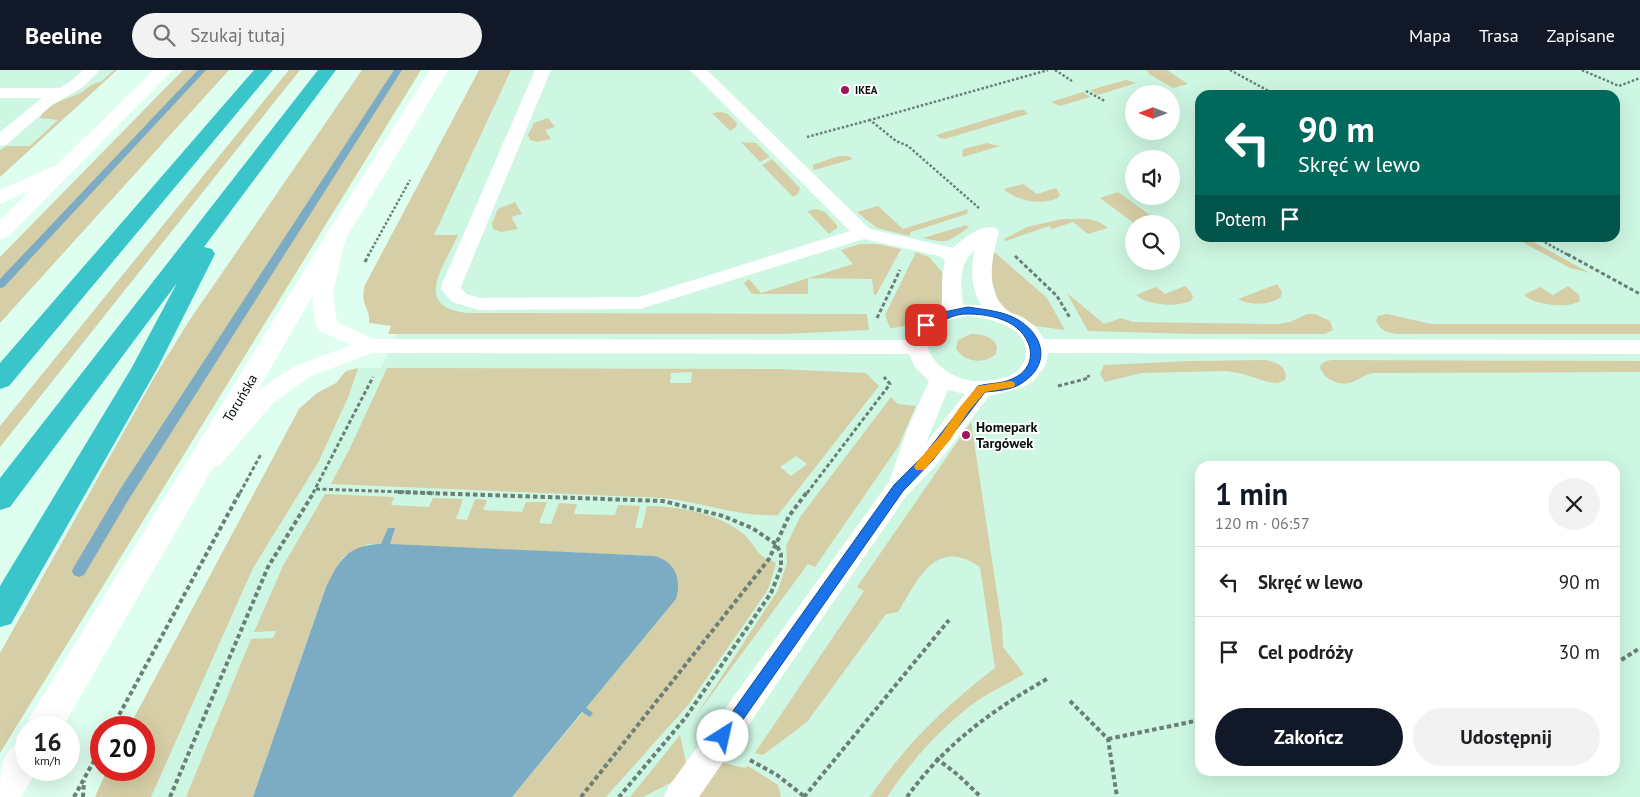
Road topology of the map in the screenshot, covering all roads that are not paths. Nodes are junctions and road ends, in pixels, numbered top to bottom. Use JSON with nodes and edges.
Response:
{"nodes":[{"id":1,"x":92,"y":70,"type":"edge"},
{"id":2,"x":164,"y":70,"type":"edge"},
{"id":3,"x":264,"y":70,"type":"edge"},
{"id":4,"x":327,"y":70,"type":"edge"},
{"id":5,"x":439,"y":70,"type":"edge"},
{"id":6,"x":543,"y":70,"type":"edge"},
{"id":7,"x":698,"y":70,"type":"edge"},
{"id":8,"x":0,"y":93,"type":"edge"},
{"id":9,"x":62,"y":93,"type":"junction"},
{"id":10,"x":0,"y":140,"type":"edge"},
{"id":11,"x":66,"y":167,"type":"junction"},
{"id":12,"x":237,"y":190,"type":"junction"},
{"id":13,"x":0,"y":198,"type":"edge"},
{"id":14,"x":0,"y":232,"type":"edge"},
{"id":15,"x":863,"y":234,"type":"junction"},
{"id":16,"x":336,"y":235,"type":"junction"},
{"id":17,"x":956,"y":259,"type":"junction"},
{"id":18,"x":953,"y":312,"type":"junction"},
{"id":19,"x":1000,"y":315,"type":"junction"},
{"id":20,"x":370,"y":346,"type":"junction"},
{"id":21,"x":1036,"y":346,"type":"junction"},
{"id":22,"x":916,"y":347,"type":"junction"},
{"id":23,"x":1640,"y":348,"type":"edge"},
{"id":24,"x":941,"y":379,"type":"junction"},
{"id":25,"x":0,"y":380,"type":"edge"},
{"id":26,"x":982,"y":389,"type":"junction"},
{"id":27,"x":187,"y":486,"type":"junction"},
{"id":28,"x":898,"y":488,"type":"junction"},
{"id":29,"x":0,"y":499,"type":"edge"},
{"id":30,"x":0,"y":614,"type":"edge"},
{"id":31,"x":50,"y":716,"type":"edge"},
{"id":32,"x":15,"y":773,"type":"edge"},
{"id":33,"x":1,"y":797,"type":"edge"},
{"id":34,"x":680,"y":797,"type":"edge"}],
"edges":[{"from":1,"to":9,"type":"lane"},
{"from":2,"to":11,"type":"main road"},
{"from":3,"to":25,"type":"highway"},
{"from":4,"to":12,"type":"highway"},
{"from":5,"to":16,"type":"main road","name":"Toruńska"},
{"from":6,"to":15,"type":"lane"},
{"from":7,"to":15,"type":"lane"},
{"from":8,"to":9,"type":"lane"},
{"from":9,"to":10,"type":"lane"},
{"from":11,"to":13,"type":"main road"},
{"from":11,"to":14,"type":"main road"},
{"from":12,"to":29,"type":"highway"},
{"from":12,"to":30,"type":"highway"},
{"from":15,"to":17,"type":"lane"},
{"from":16,"to":20,"type":"lane"},
{"from":16,"to":27,"type":"main road","name":"Toruńska"},
{"from":17,"to":18,"type":"lane"},
{"from":17,"to":19,"type":"lane"},
{"from":18,"to":19,"type":"lane"},
{"from":18,"to":22,"type":"lane"},
{"from":19,"to":21,"type":"lane"},
{"from":20,"to":22,"type":"lane"},
{"from":20,"to":27,"type":"lane"},
{"from":21,"to":23,"type":"lane"},
{"from":21,"to":26,"type":"lane"},
{"from":22,"to":24,"type":"lane"},
{"from":24,"to":26,"type":"lane"},
{"from":24,"to":28,"type":"lane"},
{"from":26,"to":28,"type":"lane"},
{"from":27,"to":31,"type":"main road","name":"Toruńska"},
{"from":28,"to":34,"type":"lane"},
{"from":32,"to":33,"type":"main road"}]}
